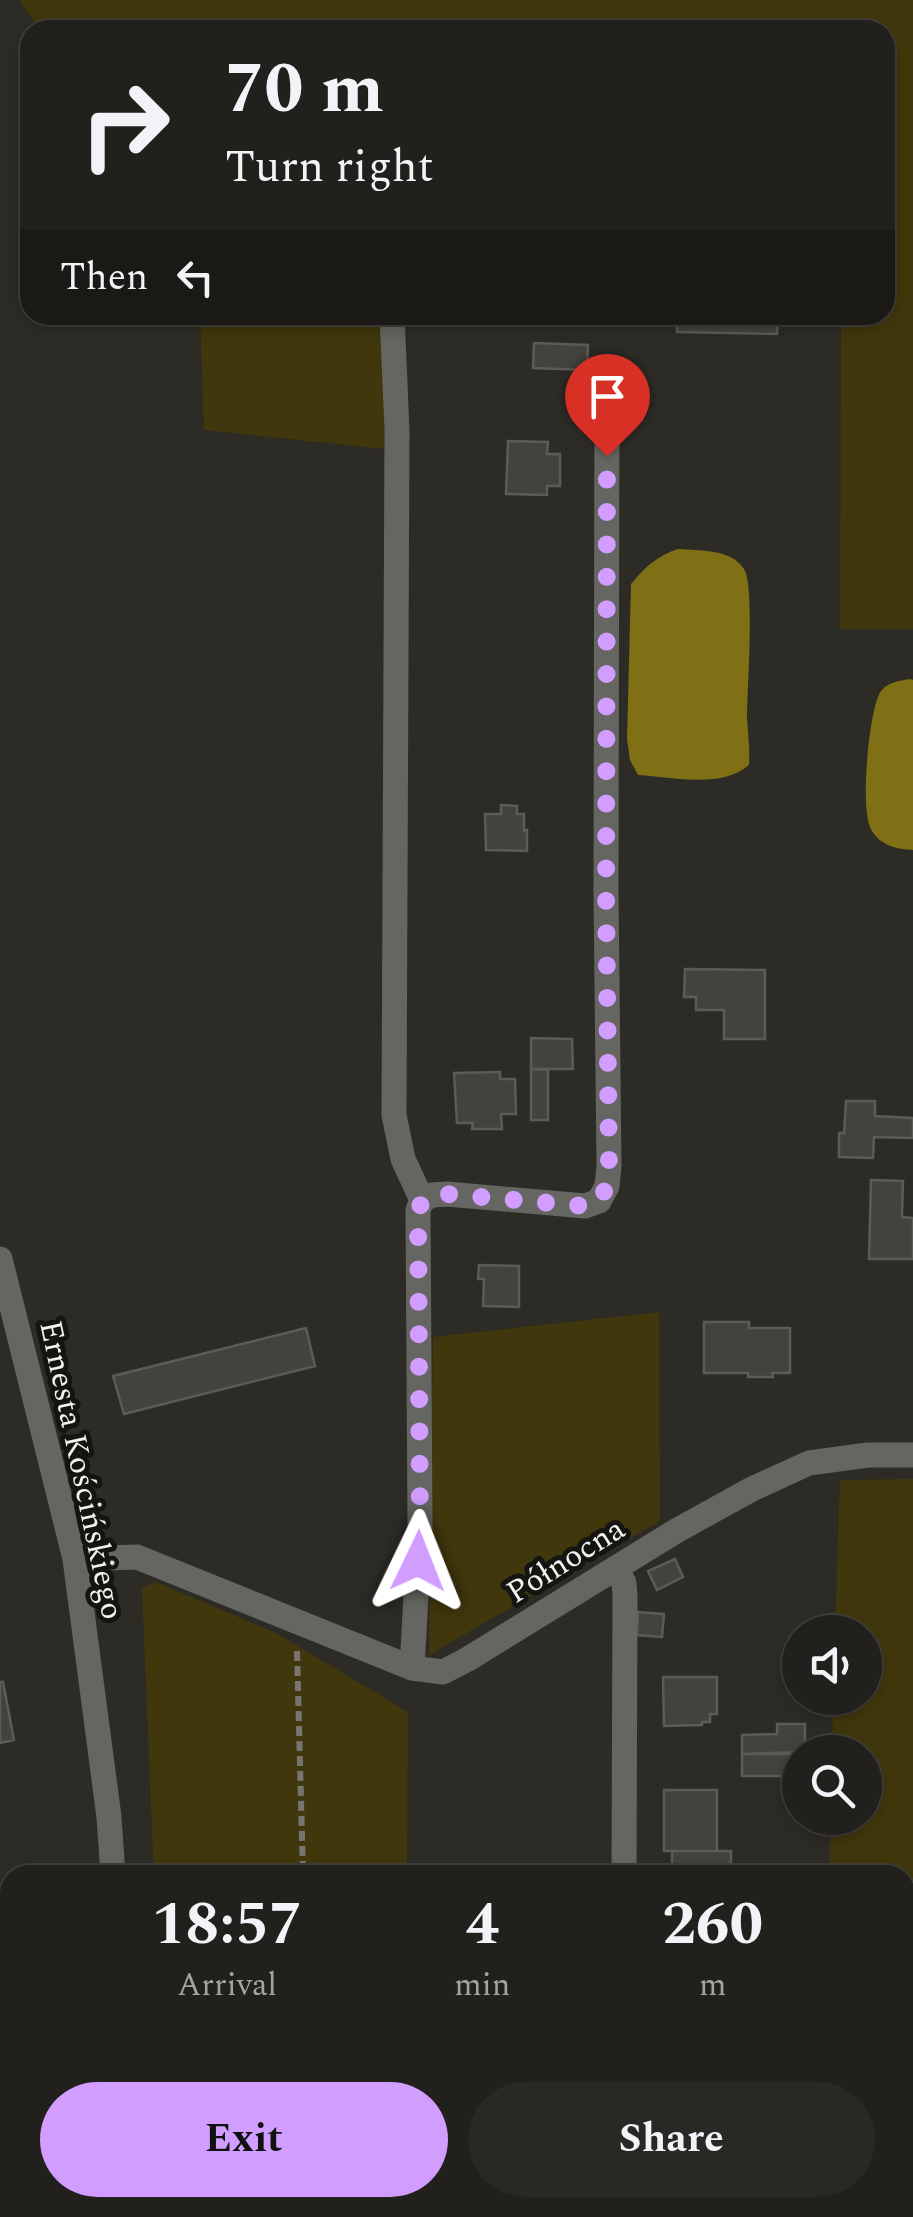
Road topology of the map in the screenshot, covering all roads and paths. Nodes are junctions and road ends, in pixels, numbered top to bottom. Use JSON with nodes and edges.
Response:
{"nodes":[{"id":1,"x":392,"y":325,"type":"edge"},
{"id":2,"x":607,"y":376,"type":"dead end"},
{"id":3,"x":422,"y":1200,"type":"junction"},
{"id":4,"x":0,"y":1259,"type":"edge"},
{"id":5,"x":913,"y":1455,"type":"edge"},
{"id":6,"x":74,"y":1559,"type":"junction"},
{"id":7,"x":616,"y":1568,"type":"junction"},
{"id":8,"x":302,"y":1624,"type":"junction"},
{"id":9,"x":412,"y":1668,"type":"junction"},
{"id":10,"x":112,"y":1865,"type":"edge"},
{"id":11,"x":303,"y":1865,"type":"edge"},
{"id":12,"x":624,"y":1865,"type":"edge"}],
"edges":[{"from":1,"to":3,"type":"street"},
{"from":2,"to":3,"type":"street"},
{"from":3,"to":9,"type":"street"},
{"from":4,"to":6,"type":"street","name":"Ernesta Kościńskiego"},
{"from":5,"to":7,"type":"street","name":"Północna"},
{"from":6,"to":8,"type":"street"},
{"from":6,"to":10,"type":"street","name":"Ernesta Kościńskiego"},
{"from":7,"to":9,"type":"street","name":"Północna"},
{"from":7,"to":12,"type":"street"},
{"from":8,"to":9,"type":"street"},
{"from":8,"to":11,"type":"path"}]}
